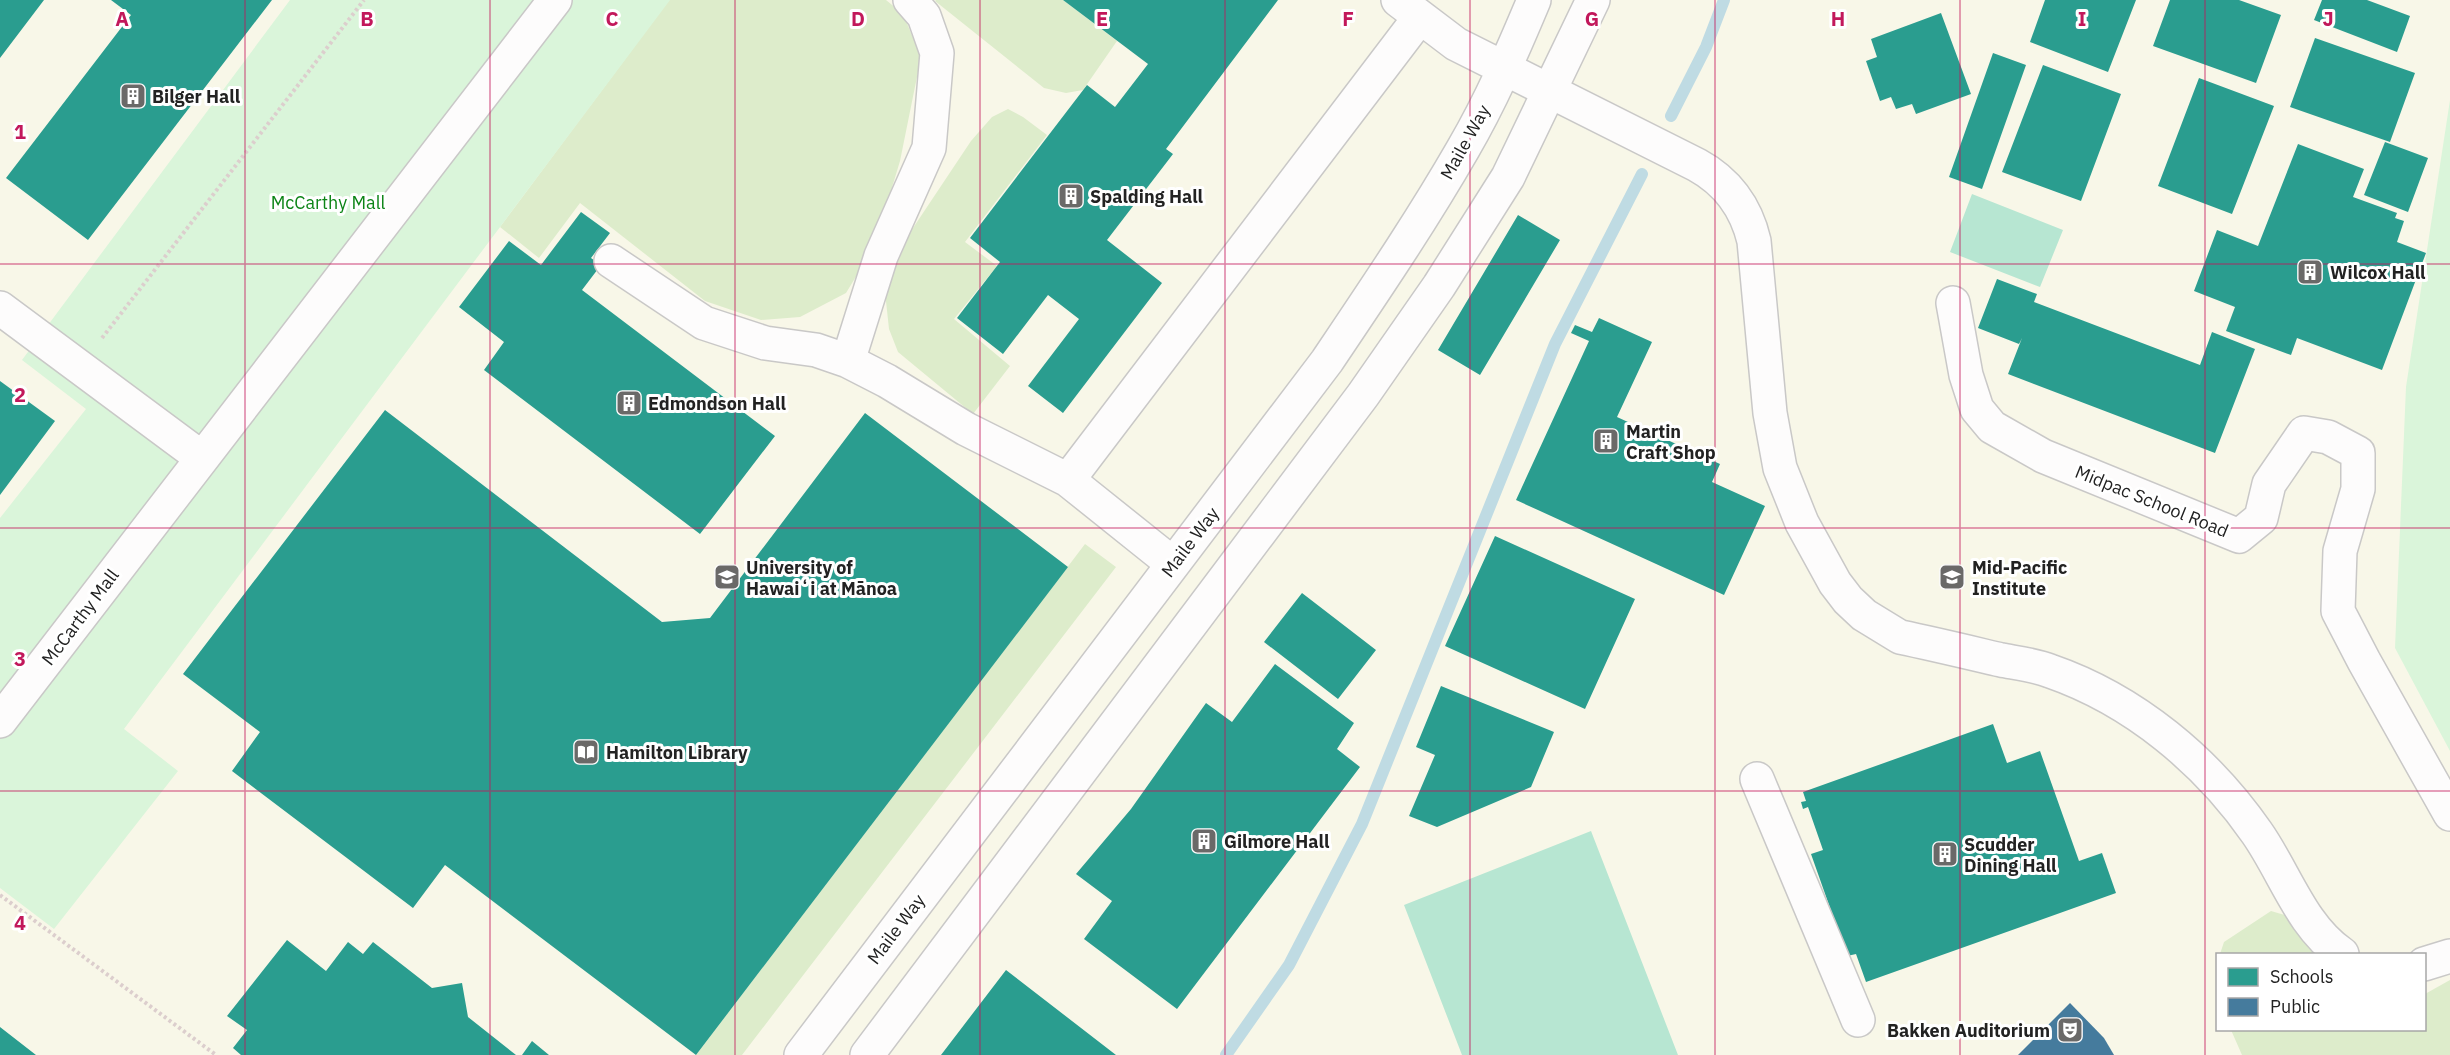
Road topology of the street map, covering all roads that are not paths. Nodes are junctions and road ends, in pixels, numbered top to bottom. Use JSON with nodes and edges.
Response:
{"nodes":[{"id":1,"x":555,"y":0,"type":"edge"},
{"id":2,"x":910,"y":0,"type":"edge"},
{"id":3,"x":1534,"y":0,"type":"edge"},
{"id":4,"x":1593,"y":0,"type":"edge"},
{"id":5,"x":1409,"y":9,"type":"edge"},
{"id":6,"x":1505,"y":68,"type":"junction"},
{"id":7,"x":1551,"y":91,"type":"junction"},
{"id":8,"x":611,"y":261,"type":"dead end"},
{"id":9,"x":1953,"y":303,"type":"dead end"},
{"id":10,"x":0,"y":308,"type":"edge"},
{"id":11,"x":848,"y":361,"type":"junction"},
{"id":12,"x":202,"y":458,"type":"junction"},
{"id":13,"x":1068,"y":480,"type":"junction"},
{"id":14,"x":1173,"y":564,"type":"junction"},
{"id":15,"x":0,"y":721,"type":"edge"},
{"id":16,"x":1757,"y":779,"type":"dead end"},
{"id":17,"x":2450,"y":814,"type":"edge"},
{"id":18,"x":2341,"y":953,"type":"edge"},
{"id":19,"x":2450,"y":956,"type":"edge"},
{"id":20,"x":2426,"y":963,"type":"edge"},
{"id":21,"x":1858,"y":1020,"type":"dead end"},
{"id":22,"x":801,"y":1055,"type":"edge"},
{"id":23,"x":867,"y":1055,"type":"edge"}],
"edges":[{"from":1,"to":12,"type":"street","name":"McCarthy Mall"},
{"from":2,"to":11,"type":"street"},
{"from":3,"to":6,"type":"street","name":"Maile Way"},
{"from":4,"to":7,"type":"street"},
{"from":5,"to":6,"type":"street"},
{"from":5,"to":13,"type":"street"},
{"from":6,"to":7,"type":"street"},
{"from":6,"to":14,"type":"street","name":"Maile Way"},
{"from":7,"to":18,"type":"street"},
{"from":7,"to":23,"type":"street"},
{"from":8,"to":11,"type":"street"},
{"from":9,"to":17,"type":"street","name":"Midpac School Road"},
{"from":10,"to":12,"type":"street"},
{"from":11,"to":13,"type":"street"},
{"from":12,"to":15,"type":"street","name":"McCarthy Mall"},
{"from":13,"to":14,"type":"street"},
{"from":14,"to":22,"type":"street","name":"Maile Way"},
{"from":16,"to":21,"type":"street"},
{"from":19,"to":20,"type":"street"}]}
